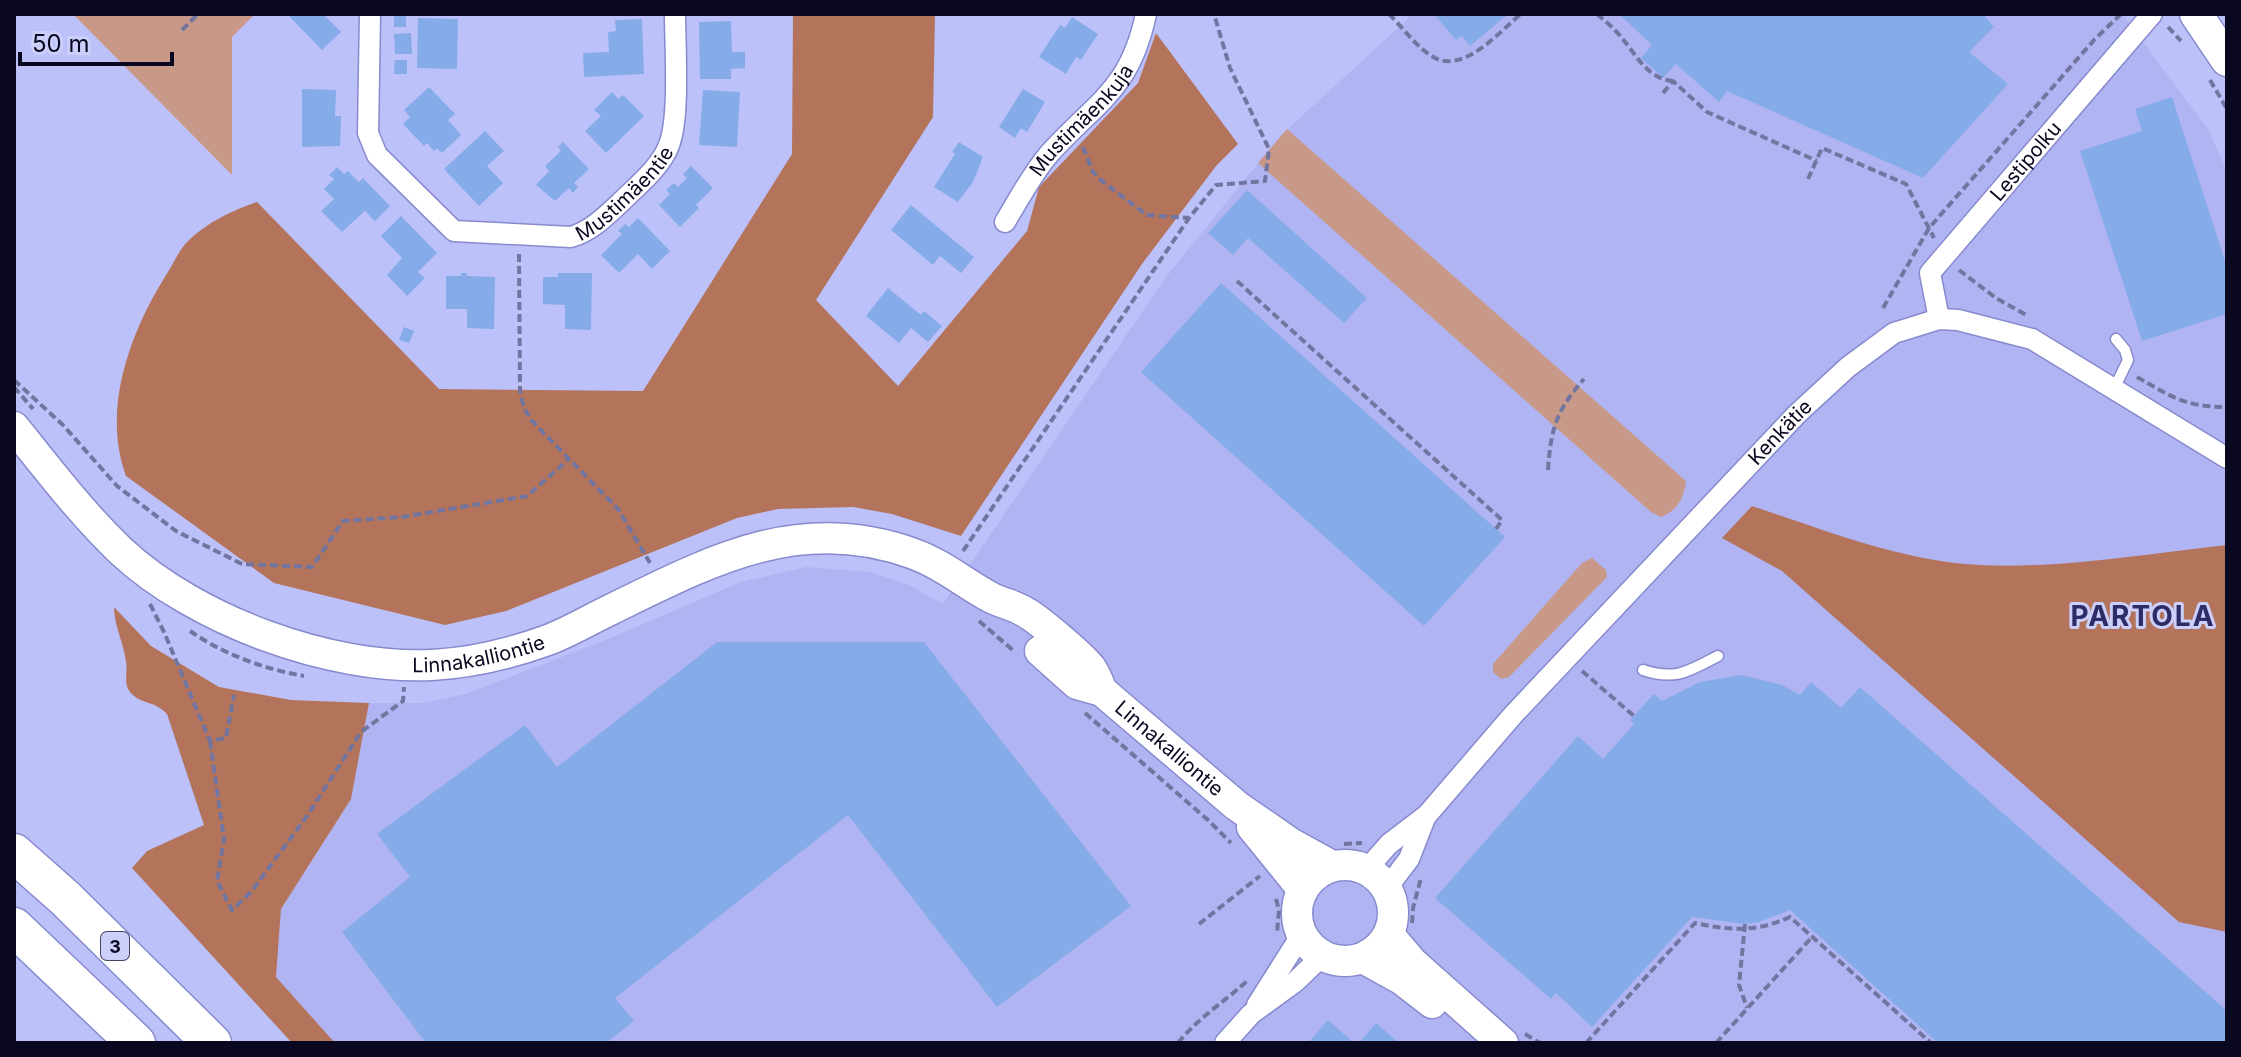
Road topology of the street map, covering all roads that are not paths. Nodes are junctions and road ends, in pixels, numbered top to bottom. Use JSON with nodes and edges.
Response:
{"nodes":[{"id":1,"x":370,"y":14,"type":"edge"},
{"id":2,"x":675,"y":14,"type":"edge"},
{"id":3,"x":1146,"y":14,"type":"edge"},
{"id":4,"x":2152,"y":14,"type":"edge"},
{"id":5,"x":2196,"y":14,"type":"edge"},
{"id":6,"x":2219,"y":14,"type":"edge"},
{"id":7,"x":2227,"y":25,"type":"edge"},
{"id":8,"x":2227,"y":60,"type":"edge"},
{"id":9,"x":1005,"y":222,"type":"dead end"},
{"id":10,"x":1939,"y":319,"type":"junction"},
{"id":11,"x":2116,"y":339,"type":"dead end"},
{"id":12,"x":2114,"y":389,"type":"junction"},
{"id":13,"x":14,"y":427,"type":"edge"},
{"id":14,"x":2227,"y":458,"type":"edge"},
{"id":15,"x":1718,"y":656,"type":"dead end"},
{"id":16,"x":1643,"y":670,"type":"dead end"},
{"id":17,"x":1237,"y":806,"type":"junction"},
{"id":18,"x":1427,"y":815,"type":"junction"},
{"id":19,"x":14,"y":853,"type":"edge"},
{"id":20,"x":1334,"y":854,"type":"junction"},
{"id":21,"x":1377,"y":879,"type":"junction"},
{"id":22,"x":1303,"y":890,"type":"junction"},
{"id":23,"x":14,"y":927,"type":"edge"},
{"id":24,"x":1401,"y":931,"type":"junction"},
{"id":25,"x":1289,"y":936,"type":"junction"},
{"id":26,"x":1322,"y":956,"type":"junction"},
{"id":27,"x":1363,"y":958,"type":"junction"},
{"id":28,"x":1251,"y":1014,"type":"junction"},
{"id":29,"x":1511,"y":1037,"type":"edge"},
{"id":30,"x":136,"y":1043,"type":"edge"},
{"id":31,"x":212,"y":1043,"type":"edge"},
{"id":32,"x":1225,"y":1043,"type":"edge"},
{"id":33,"x":1478,"y":1043,"type":"edge"}],
"edges":[{"from":1,"to":2,"type":"street","name":"Mustimäentie"},
{"from":3,"to":9,"type":"street","name":"Mustimäenkuja"},
{"from":4,"to":10,"type":"street","name":"Lestipolku"},
{"from":5,"to":8,"type":"main road"},
{"from":6,"to":7,"type":"main road"},
{"from":10,"to":12,"type":"street","name":"Kenkätie"},
{"from":10,"to":18,"type":"street","name":"Kenkätie"},
{"from":11,"to":12,"type":"lane"},
{"from":12,"to":14,"type":"street","name":"Kenkätie"},
{"from":13,"to":17,"type":"main road","name":"Linnakalliontie"},
{"from":15,"to":16,"type":"lane"},
{"from":17,"to":20,"type":"main road","name":"Linnakalliontie"},
{"from":17,"to":22,"type":"main road","name":"Linnakalliontie"},
{"from":18,"to":21,"type":"street","name":"Kenkätie"},
{"from":18,"to":21,"type":"street","name":"Kenkätie"},
{"from":19,"to":31,"type":"highway","number":"3"},
{"from":20,"to":21,"type":"main road"},
{"from":20,"to":22,"type":"main road"},
{"from":21,"to":24,"type":"main road"},
{"from":22,"to":25,"type":"main road"},
{"from":23,"to":30,"type":"highway"},
{"from":24,"to":27,"type":"main road"},
{"from":24,"to":29,"type":"main road"},
{"from":25,"to":26,"type":"main road"},
{"from":25,"to":28,"type":"street"},
{"from":26,"to":27,"type":"main road"},
{"from":26,"to":28,"type":"street"},
{"from":27,"to":33,"type":"main road"},
{"from":28,"to":32,"type":"street"}]}
